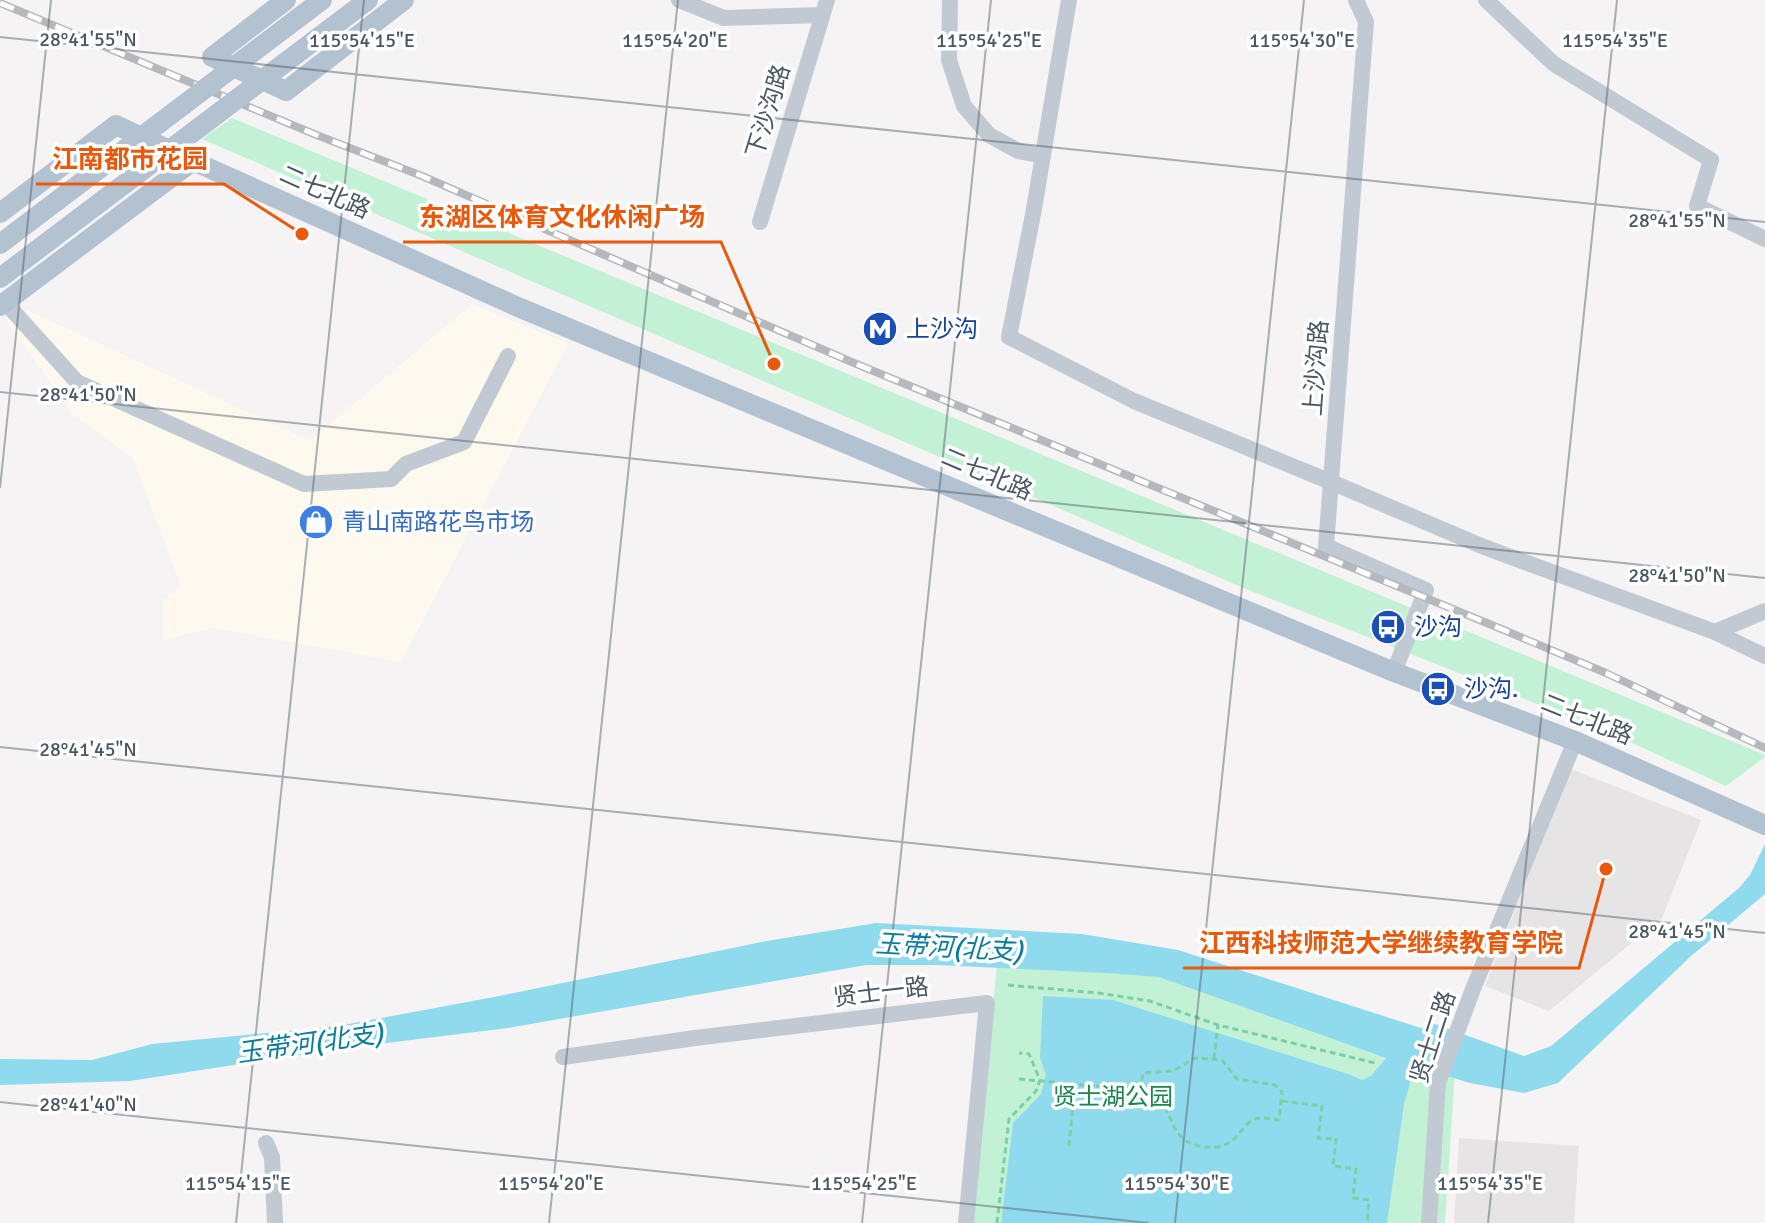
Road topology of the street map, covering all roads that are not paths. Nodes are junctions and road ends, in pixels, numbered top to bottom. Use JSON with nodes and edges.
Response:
{"nodes":[{"id":1,"x":286,"y":0,"type":"edge"},
{"id":2,"x":322,"y":0,"type":"edge"},
{"id":3,"x":368,"y":0,"type":"edge"},
{"id":4,"x":404,"y":0,"type":"edge"},
{"id":5,"x":679,"y":0,"type":"edge"},
{"id":6,"x":950,"y":0,"type":"edge"},
{"id":7,"x":1069,"y":0,"type":"edge"},
{"id":8,"x":1356,"y":0,"type":"edge"},
{"id":9,"x":1486,"y":0,"type":"edge"},
{"id":10,"x":824,"y":8,"type":"edge"},
{"id":11,"x":1043,"y":156,"type":"junction"},
{"id":12,"x":193,"y":161,"type":"junction"},
{"id":13,"x":0,"y":213,"type":"edge"},
{"id":14,"x":760,"y":222,"type":"dead end"},
{"id":15,"x":1765,"y":239,"type":"edge"},
{"id":16,"x":0,"y":244,"type":"edge"},
{"id":17,"x":0,"y":278,"type":"edge"},
{"id":18,"x":2,"y":304,"type":"edge"},
{"id":19,"x":508,"y":356,"type":"dead end"},
{"id":20,"x":1331,"y":482,"type":"junction"},
{"id":21,"x":1765,"y":611,"type":"edge"},
{"id":22,"x":1715,"y":632,"type":"junction"},
{"id":23,"x":1765,"y":656,"type":"edge"},
{"id":24,"x":1394,"y":672,"type":"junction"},
{"id":25,"x":1575,"y":741,"type":"junction"},
{"id":26,"x":1761,"y":823,"type":"edge"},
{"id":27,"x":563,"y":1057,"type":"dead end"},
{"id":28,"x":266,"y":1143,"type":"dead end"},
{"id":29,"x":275,"y":1223,"type":"edge"},
{"id":30,"x":966,"y":1223,"type":"edge"},
{"id":31,"x":1429,"y":1223,"type":"edge"}],
"edges":[{"from":1,"to":4,"type":"main road"},
{"from":2,"to":16,"type":"main road","bridge":true},
{"from":3,"to":17,"type":"main road","bridge":true},
{"from":5,"to":10,"type":"street","name":"下沙沟路"},
{"from":6,"to":11,"type":"street"},
{"from":7,"to":11,"type":"street"},
{"from":8,"to":20,"type":"street","name":"上沙沟路"},
{"from":9,"to":15,"type":"street"},
{"from":10,"to":14,"type":"street","name":"下沙沟路"},
{"from":11,"to":20,"type":"street"},
{"from":12,"to":13,"type":"main road","name":"二七北路"},
{"from":12,"to":18,"type":"main road"},
{"from":12,"to":24,"type":"main road","name":"二七北路"},
{"from":18,"to":19,"type":"street"},
{"from":20,"to":22,"type":"street"},
{"from":20,"to":24,"type":"street","name":"上沙沟路"},
{"from":21,"to":22,"type":"street"},
{"from":22,"to":23,"type":"street"},
{"from":24,"to":25,"type":"main road","name":"二七北路"},
{"from":25,"to":26,"type":"main road","name":"二七北路"},
{"from":25,"to":31,"type":"street","name":"贤士二路"},
{"from":27,"to":30,"type":"street","name":"贤士一路"},
{"from":28,"to":29,"type":"street"}]}
